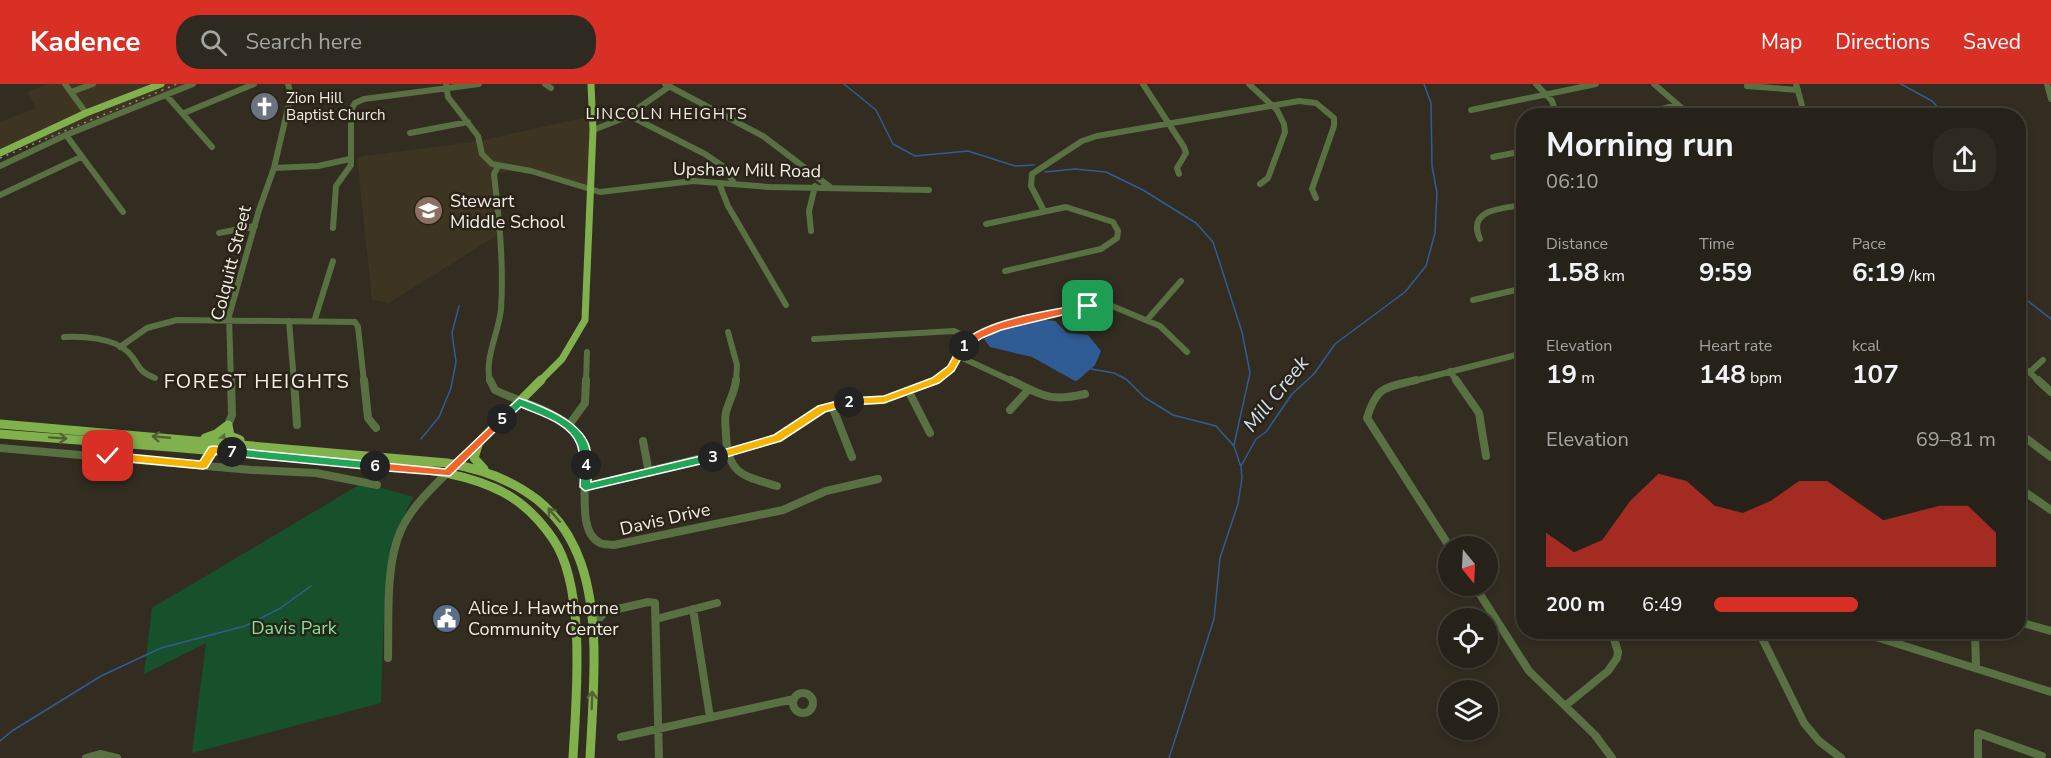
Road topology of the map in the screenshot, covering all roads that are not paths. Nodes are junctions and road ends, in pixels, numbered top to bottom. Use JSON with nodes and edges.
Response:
{"nodes":[{"id":1,"x":65,"y":84,"type":"edge"},
{"id":2,"x":93,"y":84,"type":"edge"},
{"id":3,"x":161,"y":84,"type":"edge"},
{"id":4,"x":193,"y":84,"type":"edge"},
{"id":5,"x":254,"y":84,"type":"edge"},
{"id":6,"x":288,"y":84,"type":"edge"},
{"id":7,"x":479,"y":84,"type":"edge"},
{"id":8,"x":545,"y":84,"type":"edge"},
{"id":9,"x":591,"y":84,"type":"edge"},
{"id":10,"x":1143,"y":84,"type":"edge"},
{"id":11,"x":1249,"y":84,"type":"edge"},
{"id":12,"x":1536,"y":84,"type":"edge"},
{"id":13,"x":1596,"y":84,"type":"edge"},
{"id":14,"x":1653,"y":84,"type":"edge"},
{"id":15,"x":2047,"y":84,"type":"edge"},
{"id":16,"x":668,"y":85,"type":"edge"},
{"id":17,"x":446,"y":86,"type":"edge"},
{"id":18,"x":1747,"y":86,"type":"dead end"},
{"id":19,"x":1797,"y":87,"type":"edge"},
{"id":20,"x":551,"y":88,"type":"dead end"},
{"id":21,"x":71,"y":92,"type":"junction"},
{"id":22,"x":1546,"y":94,"type":"junction"},
{"id":23,"x":166,"y":95,"type":"junction"},
{"id":24,"x":2051,"y":99,"type":"edge"},
{"id":25,"x":1272,"y":105,"type":"junction"},
{"id":26,"x":1677,"y":105,"type":"junction"},
{"id":27,"x":1554,"y":108,"type":"edge"},
{"id":28,"x":1666,"y":108,"type":"edge"},
{"id":29,"x":1681,"y":108,"type":"edge"},
{"id":30,"x":1803,"y":108,"type":"edge"},
{"id":31,"x":1471,"y":110,"type":"dead end"},
{"id":32,"x":86,"y":113,"type":"junction"},
{"id":33,"x":184,"y":113,"type":"junction"},
{"id":34,"x":630,"y":116,"type":"junction"},
{"id":35,"x":468,"y":122,"type":"junction"},
{"id":36,"x":1169,"y":125,"type":"junction"},
{"id":37,"x":592,"y":130,"type":"junction"},
{"id":38,"x":410,"y":132,"type":"dead end"},
{"id":39,"x":66,"y":135,"type":"junction"},
{"id":40,"x":212,"y":147,"type":"dead end"},
{"id":41,"x":0,"y":152,"type":"edge"},
{"id":42,"x":1516,"y":153,"type":"edge"},
{"id":43,"x":1494,"y":157,"type":"dead end"},
{"id":44,"x":81,"y":158,"type":"junction"},
{"id":45,"x":350,"y":159,"type":"junction"},
{"id":46,"x":0,"y":166,"type":"edge"},
{"id":47,"x":498,"y":166,"type":"junction"},
{"id":48,"x":274,"y":168,"type":"junction"},
{"id":49,"x":1179,"y":174,"type":"dead end"},
{"id":50,"x":719,"y":183,"type":"junction"},
{"id":51,"x":734,"y":183,"type":"junction"},
{"id":52,"x":1260,"y":184,"type":"dead end"},
{"id":53,"x":815,"y":186,"type":"junction"},
{"id":54,"x":589,"y":187,"type":"junction"},
{"id":55,"x":830,"y":187,"type":"junction"},
{"id":56,"x":929,"y":190,"type":"dead end"},
{"id":57,"x":0,"y":195,"type":"edge"},
{"id":58,"x":1316,"y":198,"type":"dead end"},
{"id":59,"x":1516,"y":208,"type":"edge"},
{"id":60,"x":1044,"y":211,"type":"junction"},
{"id":61,"x":123,"y":212,"type":"dead end"},
{"id":62,"x":986,"y":224,"type":"dead end"},
{"id":63,"x":255,"y":226,"type":"junction"},
{"id":64,"x":333,"y":228,"type":"dead end"},
{"id":65,"x":812,"y":231,"type":"dead end"},
{"id":66,"x":219,"y":233,"type":"dead end"},
{"id":67,"x":1480,"y":239,"type":"dead end"},
{"id":68,"x":333,"y":261,"type":"dead end"},
{"id":69,"x":1005,"y":271,"type":"dead end"},
{"id":70,"x":1181,"y":281,"type":"dead end"},
{"id":71,"x":1516,"y":290,"type":"edge"},
{"id":72,"x":1473,"y":300,"type":"dead end"},
{"id":73,"x":786,"y":305,"type":"dead end"},
{"id":74,"x":1147,"y":320,"type":"junction"},
{"id":75,"x":229,"y":321,"type":"junction"},
{"id":76,"x":289,"y":321,"type":"junction"},
{"id":77,"x":314,"y":322,"type":"junction"},
{"id":78,"x":728,"y":332,"type":"dead end"},
{"id":79,"x":64,"y":337,"type":"dead end"},
{"id":80,"x":814,"y":339,"type":"dead end"},
{"id":81,"x":972,"y":340,"type":"junction"},
{"id":82,"x":120,"y":347,"type":"junction"},
{"id":83,"x":587,"y":352,"type":"dead end"},
{"id":84,"x":1187,"y":352,"type":"dead end"},
{"id":85,"x":1516,"y":355,"type":"edge"},
{"id":86,"x":958,"y":356,"type":"junction"},
{"id":87,"x":2043,"y":360,"type":"dead end"},
{"id":88,"x":1450,"y":371,"type":"junction"},
{"id":89,"x":2028,"y":371,"type":"joint"},
{"id":90,"x":154,"y":378,"type":"dead end"},
{"id":91,"x":1029,"y":389,"type":"junction"},
{"id":92,"x":909,"y":392,"type":"junction"},
{"id":93,"x":2051,"y":392,"type":"edge"},
{"id":94,"x":1085,"y":394,"type":"dead end"},
{"id":95,"x":519,"y":402,"type":"junction"},
{"id":96,"x":832,"y":406,"type":"junction"},
{"id":97,"x":1010,"y":410,"type":"dead end"},
{"id":98,"x":0,"y":424,"type":"edge"},
{"id":99,"x":228,"y":425,"type":"junction"},
{"id":100,"x":297,"y":425,"type":"dead end"},
{"id":101,"x":569,"y":425,"type":"junction"},
{"id":102,"x":376,"y":428,"type":"dead end"},
{"id":103,"x":930,"y":433,"type":"dead end"},
{"id":104,"x":0,"y":434,"type":"edge"},
{"id":105,"x":2026,"y":438,"type":"edge"},
{"id":106,"x":482,"y":439,"type":"junction"},
{"id":107,"x":193,"y":440,"type":"junction"},
{"id":108,"x":219,"y":441,"type":"junction"},
{"id":109,"x":643,"y":441,"type":"dead end"},
{"id":110,"x":261,"y":445,"type":"junction"},
{"id":111,"x":0,"y":448,"type":"edge"},
{"id":112,"x":213,"y":450,"type":"junction"},
{"id":113,"x":727,"y":453,"type":"junction"},
{"id":114,"x":1486,"y":456,"type":"dead end"},
{"id":115,"x":852,"y":457,"type":"dead end"},
{"id":116,"x":2051,"y":457,"type":"edge"},
{"id":117,"x":456,"y":464,"type":"junction"},
{"id":118,"x":203,"y":465,"type":"junction"},
{"id":119,"x":649,"y":472,"type":"junction"},
{"id":120,"x":447,"y":473,"type":"junction"},
{"id":121,"x":489,"y":474,"type":"junction"},
{"id":122,"x":878,"y":479,"type":"dead end"},
{"id":123,"x":377,"y":485,"type":"dead end"},
{"id":124,"x":777,"y":486,"type":"dead end"},
{"id":125,"x":585,"y":487,"type":"junction"},
{"id":126,"x":2026,"y":494,"type":"edge"},
{"id":127,"x":2051,"y":510,"type":"edge"},
{"id":128,"x":1443,"y":536,"type":"edge"},
{"id":129,"x":1481,"y":596,"type":"edge"},
{"id":130,"x":717,"y":603,"type":"dead end"},
{"id":131,"x":592,"y":604,"type":"junction"},
{"id":132,"x":693,"y":609,"type":"junction"},
{"id":133,"x":605,"y":612,"type":"junction"},
{"id":134,"x":656,"y":619,"type":"junction"},
{"id":135,"x":2026,"y":624,"type":"edge"},
{"id":136,"x":593,"y":626,"type":"junction"},
{"id":137,"x":2051,"y":631,"type":"edge"},
{"id":138,"x":1616,"y":639,"type":"edge"},
{"id":139,"x":1762,"y":639,"type":"edge"},
{"id":140,"x":1883,"y":639,"type":"edge"},
{"id":141,"x":1975,"y":639,"type":"edge"},
{"id":142,"x":388,"y":658,"type":"dead end"},
{"id":143,"x":1976,"y":668,"type":"junction"},
{"id":144,"x":2051,"y":692,"type":"edge"},
{"id":145,"x":794,"y":699,"type":"dead end"},
{"id":146,"x":1565,"y":706,"type":"junction"},
{"id":147,"x":710,"y":717,"type":"junction"},
{"id":148,"x":658,"y":729,"type":"junction"},
{"id":149,"x":621,"y":737,"type":"dead end"},
{"id":150,"x":2042,"y":756,"type":"dead end"},
{"id":151,"x":86,"y":758,"type":"edge"},
{"id":152,"x":117,"y":758,"type":"edge"},
{"id":153,"x":573,"y":758,"type":"edge"},
{"id":154,"x":590,"y":758,"type":"edge"},
{"id":155,"x":659,"y":758,"type":"edge"},
{"id":156,"x":1612,"y":758,"type":"edge"},
{"id":157,"x":1841,"y":758,"type":"edge"},
{"id":158,"x":1978,"y":758,"type":"edge"}],
"edges":[{"from":1,"to":21,"type":"street"},
{"from":2,"to":21,"type":"street"},
{"from":3,"to":32,"type":"main road"},
{"from":4,"to":23,"type":"street"},
{"from":5,"to":33,"type":"street"},
{"from":6,"to":48,"type":"street","name":"Colquitt Street"},
{"from":7,"to":17,"type":"street"},
{"from":8,"to":20,"type":"street"},
{"from":9,"to":37,"type":"main road"},
{"from":10,"to":36,"type":"street"},
{"from":11,"to":25,"type":"street"},
{"from":12,"to":22,"type":"street"},
{"from":13,"to":22,"type":"street"},
{"from":14,"to":26,"type":"street"},
{"from":15,"to":24,"type":"street"},
{"from":16,"to":34,"type":"street"},
{"from":16,"to":55,"type":"street"},
{"from":17,"to":35,"type":"street"},
{"from":17,"to":45,"type":"street"},
{"from":18,"to":19,"type":"street"},
{"from":19,"to":30,"type":"street"},
{"from":21,"to":32,"type":"street"},
{"from":22,"to":27,"type":"street"},
{"from":22,"to":31,"type":"street"},
{"from":23,"to":33,"type":"street"},
{"from":23,"to":39,"type":"street"},
{"from":25,"to":36,"type":"street"},
{"from":25,"to":52,"type":"street"},
{"from":25,"to":58,"type":"street"},
{"from":26,"to":28,"type":"street"},
{"from":26,"to":29,"type":"street"},
{"from":32,"to":41,"type":"main road"},
{"from":33,"to":40,"type":"street"},
{"from":34,"to":37,"type":"street"},
{"from":34,"to":51,"type":"street"},
{"from":35,"to":38,"type":"street"},
{"from":35,"to":47,"type":"street"},
{"from":36,"to":49,"type":"street"},
{"from":36,"to":60,"type":"street"},
{"from":37,"to":54,"type":"main road"},
{"from":39,"to":44,"type":"street"},
{"from":39,"to":46,"type":"street"},
{"from":42,"to":43,"type":"street"},
{"from":44,"to":57,"type":"street"},
{"from":44,"to":61,"type":"street"},
{"from":45,"to":48,"type":"street"},
{"from":45,"to":64,"type":"street"},
{"from":47,"to":54,"type":"street","name":"Upshaw Mill Road"},
{"from":47,"to":95,"type":"street"},
{"from":48,"to":63,"type":"street","name":"Colquitt Street"},
{"from":50,"to":51,"type":"street","name":"Upshaw Mill Road"},
{"from":50,"to":54,"type":"street","name":"Upshaw Mill Road"},
{"from":50,"to":73,"type":"street"},
{"from":51,"to":53,"type":"street","name":"Upshaw Mill Road"},
{"from":53,"to":55,"type":"street","name":"Upshaw Mill Road"},
{"from":53,"to":65,"type":"street"},
{"from":54,"to":95,"type":"main road"},
{"from":55,"to":56,"type":"street","name":"Upshaw Mill Road"},
{"from":59,"to":67,"type":"street"},
{"from":60,"to":62,"type":"street"},
{"from":60,"to":69,"type":"street"},
{"from":63,"to":66,"type":"street"},
{"from":63,"to":75,"type":"street","name":"Colquitt Street"},
{"from":68,"to":77,"type":"street"},
{"from":70,"to":74,"type":"street"},
{"from":71,"to":72,"type":"street"},
{"from":74,"to":81,"type":"street"},
{"from":74,"to":84,"type":"street"},
{"from":75,"to":76,"type":"street"},
{"from":75,"to":82,"type":"street"},
{"from":75,"to":99,"type":"street","name":"Colquitt Street"},
{"from":76,"to":77,"type":"street"},
{"from":76,"to":100,"type":"street"},
{"from":77,"to":102,"type":"street"},
{"from":78,"to":113,"type":"street"},
{"from":79,"to":82,"type":"street"},
{"from":80,"to":81,"type":"street"},
{"from":81,"to":86,"type":"street"},
{"from":82,"to":90,"type":"street"},
{"from":83,"to":101,"type":"street"},
{"from":85,"to":88,"type":"street"},
{"from":86,"to":91,"type":"street"},
{"from":86,"to":92,"type":"street"},
{"from":87,"to":89,"type":"street"},
{"from":88,"to":114,"type":"street"},
{"from":88,"to":128,"type":"street"},
{"from":89,"to":93,"type":"street"},
{"from":91,"to":94,"type":"street"},
{"from":91,"to":97,"type":"street"},
{"from":92,"to":96,"type":"street"},
{"from":92,"to":103,"type":"street"},
{"from":95,"to":101,"type":"street"},
{"from":95,"to":106,"type":"main road"},
{"from":96,"to":113,"type":"street"},
{"from":96,"to":115,"type":"street"},
{"from":107,"to":98,"type":"main road","one_way":true},
{"from":99,"to":107,"type":"main road"},
{"from":99,"to":108,"type":"street","name":"Colquitt Street"},
{"from":99,"to":110,"type":"main road"},
{"from":101,"to":125,"type":"street","name":"Davis Drive"},
{"from":104,"to":112,"type":"main road","one_way":true},
{"from":105,"to":116,"type":"street"},
{"from":106,"to":117,"type":"main road"},
{"from":106,"to":121,"type":"main road"},
{"from":107,"to":108,"type":"main road"},
{"from":108,"to":110,"type":"main road"},
{"from":108,"to":112,"type":"street","name":"Colquitt Street"},
{"from":109,"to":119,"type":"street"},
{"from":110,"to":117,"type":"main road"},
{"from":111,"to":118,"type":"street"},
{"from":112,"to":118,"type":"street","name":"Colquitt Street"},
{"from":112,"to":120,"type":"main road"},
{"from":113,"to":119,"type":"street"},
{"from":113,"to":124,"type":"street"},
{"from":117,"to":120,"type":"main road"},
{"from":117,"to":121,"type":"main road"},
{"from":118,"to":123,"type":"street"},
{"from":119,"to":125,"type":"street"},
{"from":120,"to":142,"type":"street"},
{"from":120,"to":153,"type":"main road"},
{"from":131,"to":121,"type":"main road","one_way":true},
{"from":122,"to":125,"type":"street","name":"Davis Drive"},
{"from":126,"to":127,"type":"street"},
{"from":129,"to":146,"type":"street"},
{"from":130,"to":132,"type":"street"},
{"from":131,"to":133,"type":"street"},
{"from":131,"to":136,"type":"main road"},
{"from":132,"to":134,"type":"street"},
{"from":132,"to":147,"type":"street"},
{"from":133,"to":134,"type":"street"},
{"from":133,"to":136,"type":"street"},
{"from":134,"to":148,"type":"street"},
{"from":135,"to":137,"type":"street"},
{"from":154,"to":136,"type":"main road","one_way":true},
{"from":138,"to":146,"type":"street"},
{"from":139,"to":157,"type":"street"},
{"from":140,"to":143,"type":"street"},
{"from":141,"to":143,"type":"street"},
{"from":143,"to":144,"type":"street"},
{"from":145,"to":147,"type":"street"},
{"from":146,"to":156,"type":"street"},
{"from":147,"to":148,"type":"street"},
{"from":148,"to":149,"type":"street"},
{"from":148,"to":155,"type":"street"},
{"from":150,"to":158,"type":"street"},
{"from":151,"to":152,"type":"street"}]}
